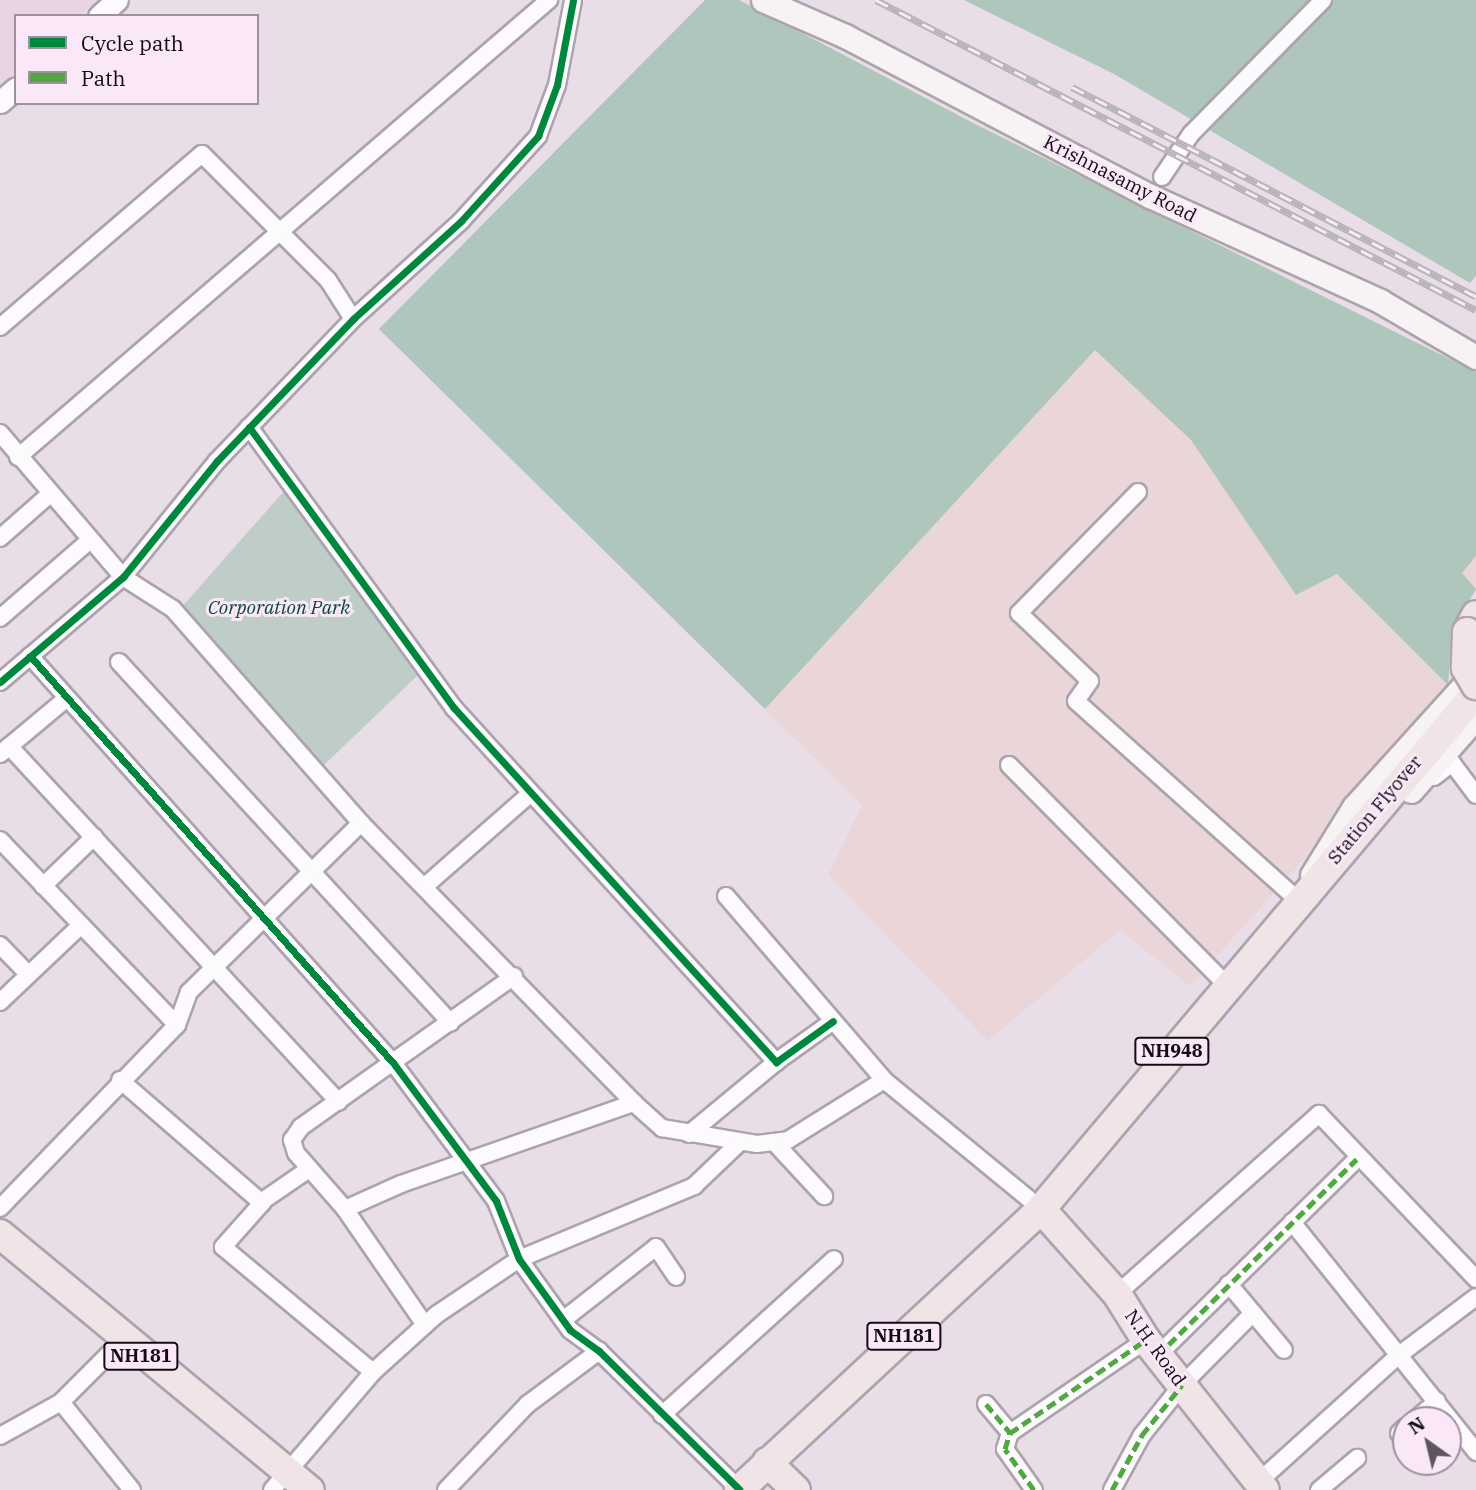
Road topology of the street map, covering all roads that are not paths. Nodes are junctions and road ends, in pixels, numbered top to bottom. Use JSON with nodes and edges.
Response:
{"nodes":[{"id":1,"x":117,"y":0,"type":"edge"},
{"id":2,"x":549,"y":0,"type":"edge"},
{"id":3,"x":573,"y":0,"type":"edge"},
{"id":4,"x":763,"y":0,"type":"edge"},
{"id":5,"x":1323,"y":0,"type":"edge"},
{"id":6,"x":101,"y":14,"type":"edge"},
{"id":7,"x":14,"y":90,"type":"edge"},
{"id":8,"x":0,"y":102,"type":"edge"},
{"id":9,"x":1162,"y":177,"type":"dead end"},
{"id":10,"x":281,"y":230,"type":"junction"},
{"id":11,"x":353,"y":319,"type":"junction"},
{"id":12,"x":0,"y":327,"type":"edge"},
{"id":13,"x":1476,"y":357,"type":"edge"},
{"id":14,"x":249,"y":427,"type":"junction"},
{"id":15,"x":0,"y":433,"type":"edge"},
{"id":16,"x":18,"y":457,"type":"junction"},
{"id":17,"x":1138,"y":492,"type":"dead end"},
{"id":18,"x":49,"y":495,"type":"junction"},
{"id":19,"x":0,"y":537,"type":"edge"},
{"id":20,"x":90,"y":540,"type":"junction"},
{"id":21,"x":123,"y":577,"type":"junction"},
{"id":22,"x":1476,"y":615,"type":"edge"},
{"id":23,"x":0,"y":618,"type":"edge"},
{"id":24,"x":30,"y":656,"type":"junction"},
{"id":25,"x":119,"y":662,"type":"dead end"},
{"id":26,"x":0,"y":682,"type":"edge"},
{"id":27,"x":1476,"y":687,"type":"edge"},
{"id":28,"x":66,"y":699,"type":"junction"},
{"id":29,"x":1476,"y":717,"type":"edge"},
{"id":30,"x":4,"y":750,"type":"edge"},
{"id":31,"x":1009,"y":765,"type":"dead end"},
{"id":32,"x":1411,"y":791,"type":"junction"},
{"id":33,"x":531,"y":793,"type":"junction"},
{"id":34,"x":1476,"y":795,"type":"edge"},
{"id":35,"x":361,"y":823,"type":"junction"},
{"id":36,"x":94,"y":837,"type":"junction"},
{"id":37,"x":0,"y":840,"type":"edge"},
{"id":38,"x":310,"y":872,"type":"junction"},
{"id":39,"x":43,"y":886,"type":"junction"},
{"id":40,"x":424,"y":887,"type":"junction"},
{"id":41,"x":726,"y":896,"type":"dead end"},
{"id":42,"x":1300,"y":897,"type":"junction"},
{"id":43,"x":262,"y":917,"type":"junction"},
{"id":44,"x":81,"y":925,"type":"junction"},
{"id":45,"x":0,"y":945,"type":"edge"},
{"id":46,"x":214,"y":966,"type":"junction"},
{"id":47,"x":28,"y":974,"type":"junction"},
{"id":48,"x":514,"y":976,"type":"junction"},
{"id":49,"x":1227,"y":985,"type":"junction"},
{"id":50,"x":0,"y":1002,"type":"edge"},
{"id":51,"x":833,"y":1021,"type":"junction"},
{"id":52,"x":451,"y":1023,"type":"junction"},
{"id":53,"x":177,"y":1025,"type":"junction"},
{"id":54,"x":776,"y":1062,"type":"junction"},
{"id":55,"x":394,"y":1064,"type":"junction"},
{"id":56,"x":120,"y":1080,"type":"junction"},
{"id":57,"x":884,"y":1080,"type":"junction"},
{"id":58,"x":339,"y":1102,"type":"junction"},
{"id":59,"x":634,"y":1103,"type":"junction"},
{"id":60,"x":690,"y":1134,"type":"junction"},
{"id":61,"x":774,"y":1142,"type":"junction"},
{"id":62,"x":739,"y":1143,"type":"junction"},
{"id":63,"x":1357,"y":1159,"type":"junction"},
{"id":64,"x":469,"y":1162,"type":"junction"},
{"id":65,"x":309,"y":1168,"type":"junction"},
{"id":66,"x":824,"y":1196,"type":"dead end"},
{"id":67,"x":261,"y":1202,"type":"junction"},
{"id":68,"x":0,"y":1208,"type":"edge"},
{"id":69,"x":345,"y":1209,"type":"junction"},
{"id":70,"x":1041,"y":1209,"type":"junction"},
{"id":71,"x":1292,"y":1222,"type":"junction"},
{"id":72,"x":0,"y":1234,"type":"edge"},
{"id":73,"x":519,"y":1259,"type":"junction"},
{"id":74,"x":834,"y":1259,"type":"dead end"},
{"id":75,"x":676,"y":1277,"type":"dead end"},
{"id":76,"x":1476,"y":1279,"type":"edge"},
{"id":77,"x":1229,"y":1284,"type":"junction"},
{"id":78,"x":1117,"y":1294,"type":"junction"},
{"id":79,"x":1476,"y":1297,"type":"edge"},
{"id":80,"x":1253,"y":1313,"type":"junction"},
{"id":81,"x":562,"y":1320,"type":"junction"},
{"id":82,"x":425,"y":1325,"type":"junction"},
{"id":83,"x":122,"y":1340,"type":"junction"},
{"id":84,"x":1152,"y":1347,"type":"junction"},
{"id":85,"x":1284,"y":1350,"type":"dead end"},
{"id":86,"x":599,"y":1351,"type":"junction"},
{"id":87,"x":1399,"y":1355,"type":"junction"},
{"id":88,"x":373,"y":1372,"type":"junction"},
{"id":89,"x":1182,"y":1385,"type":"junction"},
{"id":90,"x":1437,"y":1401,"type":"junction"},
{"id":91,"x":61,"y":1402,"type":"junction"},
{"id":92,"x":986,"y":1404,"type":"dead end"},
{"id":93,"x":1431,"y":1406,"type":"edge"},
{"id":94,"x":662,"y":1415,"type":"junction"},
{"id":95,"x":1010,"y":1433,"type":"junction"},
{"id":96,"x":0,"y":1436,"type":"edge"},
{"id":97,"x":1476,"y":1452,"type":"edge"},
{"id":98,"x":1357,"y":1458,"type":"dead end"},
{"id":99,"x":768,"y":1462,"type":"junction"},
{"id":100,"x":279,"y":1481,"type":"edge"},
{"id":101,"x":1259,"y":1487,"type":"edge"},
{"id":102,"x":132,"y":1490,"type":"edge"},
{"id":103,"x":310,"y":1490,"type":"edge"},
{"id":104,"x":446,"y":1490,"type":"edge"},
{"id":105,"x":739,"y":1490,"type":"edge"},
{"id":106,"x":796,"y":1490,"type":"edge"},
{"id":107,"x":1034,"y":1490,"type":"edge"},
{"id":108,"x":1112,"y":1490,"type":"edge"},
{"id":109,"x":1319,"y":1490,"type":"edge"}],
"edges":[{"from":1,"to":6,"type":"street"},
{"from":2,"to":10,"type":"street"},
{"from":3,"to":11,"type":"street"},
{"from":4,"to":13,"type":"main road","name":"Krishnasamy Road"},
{"from":5,"to":9,"type":"street"},
{"from":7,"to":8,"type":"street"},
{"from":10,"to":11,"type":"street"},
{"from":10,"to":12,"type":"street"},
{"from":10,"to":16,"type":"street"},
{"from":11,"to":14,"type":"street"},
{"from":14,"to":21,"type":"street"},
{"from":14,"to":33,"type":"street"},
{"from":15,"to":16,"type":"street"},
{"from":16,"to":18,"type":"street"},
{"from":17,"to":42,"type":"street"},
{"from":18,"to":19,"type":"street"},
{"from":18,"to":20,"type":"street"},
{"from":20,"to":21,"type":"street"},
{"from":20,"to":23,"type":"street"},
{"from":21,"to":24,"type":"street"},
{"from":21,"to":35,"type":"street"},
{"from":22,"to":27,"type":"highway","bridge":true},
{"from":24,"to":26,"type":"street"},
{"from":24,"to":28,"type":"street"},
{"from":25,"to":38,"type":"street"},
{"from":27,"to":42,"type":"highway","name":"Station Flyover","number":"NH948"},
{"from":27,"to":42,"type":"main road"},
{"from":28,"to":30,"type":"street"},
{"from":28,"to":43,"type":"street"},
{"from":29,"to":32,"type":"main road"},
{"from":30,"to":36,"type":"street"},
{"from":31,"to":49,"type":"street"},
{"from":32,"to":34,"type":"street"},
{"from":32,"to":42,"type":"main road"},
{"from":33,"to":40,"type":"street"},
{"from":33,"to":54,"type":"street"},
{"from":35,"to":38,"type":"street"},
{"from":35,"to":40,"type":"street"},
{"from":36,"to":39,"type":"street"},
{"from":36,"to":46,"type":"street"},
{"from":37,"to":39,"type":"street"},
{"from":38,"to":43,"type":"street"},
{"from":38,"to":52,"type":"street"},
{"from":39,"to":44,"type":"street"},
{"from":40,"to":48,"type":"street"},
{"from":41,"to":51,"type":"street"},
{"from":42,"to":49,"type":"highway","number":"NH948"},
{"from":43,"to":46,"type":"street"},
{"from":43,"to":55,"type":"street"},
{"from":44,"to":47,"type":"street"},
{"from":44,"to":53,"type":"street"},
{"from":45,"to":47,"type":"street"},
{"from":46,"to":53,"type":"street"},
{"from":46,"to":58,"type":"street"},
{"from":47,"to":50,"type":"street"},
{"from":48,"to":52,"type":"street"},
{"from":48,"to":59,"type":"street"},
{"from":49,"to":70,"type":"highway","number":"NH948"},
{"from":51,"to":54,"type":"street"},
{"from":51,"to":57,"type":"street"},
{"from":52,"to":55,"type":"street"},
{"from":53,"to":56,"type":"street"},
{"from":54,"to":60,"type":"street"},
{"from":55,"to":58,"type":"street"},
{"from":55,"to":64,"type":"street"},
{"from":56,"to":67,"type":"street"},
{"from":56,"to":68,"type":"street"},
{"from":57,"to":61,"type":"street"},
{"from":57,"to":70,"type":"street"},
{"from":58,"to":65,"type":"street"},
{"from":59,"to":60,"type":"street"},
{"from":59,"to":64,"type":"street"},
{"from":60,"to":62,"type":"street"},
{"from":61,"to":62,"type":"street"},
{"from":61,"to":66,"type":"street"},
{"from":62,"to":73,"type":"street"},
{"from":63,"to":71,"type":"street"},
{"from":63,"to":76,"type":"street"},
{"from":63,"to":78,"type":"street"},
{"from":64,"to":69,"type":"street"},
{"from":64,"to":73,"type":"street"},
{"from":65,"to":67,"type":"street"},
{"from":65,"to":69,"type":"street"},
{"from":67,"to":88,"type":"street"},
{"from":69,"to":82,"type":"street"},
{"from":70,"to":78,"type":"highway","name":"N.H. Road"},
{"from":70,"to":99,"type":"highway","number":"NH181"},
{"from":71,"to":77,"type":"street"},
{"from":71,"to":87,"type":"street"},
{"from":72,"to":83,"type":"highway","number":"NH181"},
{"from":73,"to":81,"type":"street"},
{"from":73,"to":82,"type":"street"},
{"from":74,"to":94,"type":"street"},
{"from":75,"to":81,"type":"street"},
{"from":77,"to":80,"type":"street"},
{"from":77,"to":84,"type":"street"},
{"from":78,"to":84,"type":"highway","name":"N.H. Road"},
{"from":79,"to":87,"type":"street"},
{"from":80,"to":85,"type":"street"},
{"from":80,"to":89,"type":"street"},
{"from":81,"to":86,"type":"street"},
{"from":82,"to":88,"type":"street"},
{"from":83,"to":91,"type":"street"},
{"from":83,"to":100,"type":"highway","number":"NH181"},
{"from":84,"to":89,"type":"highway","name":"N.H. Road"},
{"from":84,"to":95,"type":"street"},
{"from":86,"to":94,"type":"street"},
{"from":86,"to":104,"type":"street"},
{"from":87,"to":90,"type":"street"},
{"from":87,"to":101,"type":"street"},
{"from":88,"to":100,"type":"street"},
{"from":89,"to":101,"type":"highway","name":"N.H. Road"},
{"from":89,"to":108,"type":"street"},
{"from":90,"to":93,"type":"street"},
{"from":90,"to":97,"type":"street"},
{"from":91,"to":96,"type":"street"},
{"from":91,"to":102,"type":"street"},
{"from":92,"to":95,"type":"street"},
{"from":94,"to":105,"type":"street"},
{"from":95,"to":107,"type":"street"},
{"from":98,"to":109,"type":"street"},
{"from":99,"to":105,"type":"highway","number":"NH181"},
{"from":99,"to":106,"type":"highway"},
{"from":100,"to":103,"type":"highway","number":"NH181"}]}
